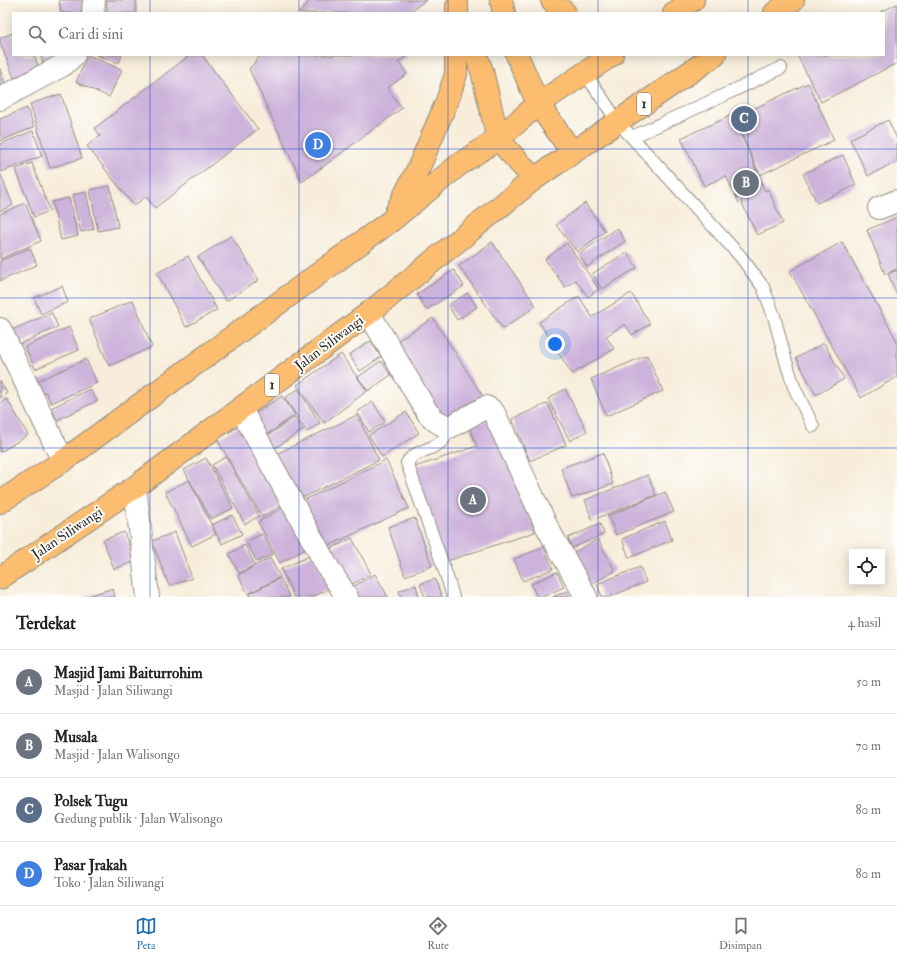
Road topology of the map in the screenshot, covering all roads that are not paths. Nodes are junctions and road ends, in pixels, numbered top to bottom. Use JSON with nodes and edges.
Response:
{"nodes":[{"id":1,"x":94,"y":0,"type":"edge"},
{"id":2,"x":501,"y":0,"type":"edge"},
{"id":3,"x":552,"y":0,"type":"edge"},
{"id":4,"x":693,"y":0,"type":"edge"},
{"id":5,"x":793,"y":0,"type":"edge"},
{"id":6,"x":93,"y":12,"type":"edge"},
{"id":7,"x":504,"y":12,"type":"edge"},
{"id":8,"x":564,"y":12,"type":"edge"},
{"id":9,"x":675,"y":12,"type":"edge"},
{"id":10,"x":776,"y":12,"type":"edge"},
{"id":11,"x":73,"y":56,"type":"edge"},
{"id":12,"x":456,"y":56,"type":"edge"},
{"id":13,"x":476,"y":56,"type":"edge"},
{"id":14,"x":516,"y":56,"type":"edge"},
{"id":15,"x":610,"y":56,"type":"edge"},
{"id":16,"x":714,"y":56,"type":"edge"},
{"id":17,"x":781,"y":68,"type":"dead end"},
{"id":18,"x":585,"y":73,"type":"junction"},
{"id":19,"x":0,"y":99,"type":"edge"},
{"id":20,"x":538,"y":104,"type":"junction"},
{"id":21,"x":625,"y":130,"type":"junction"},
{"id":22,"x":498,"y":139,"type":"junction"},
{"id":23,"x":572,"y":152,"type":"junction"},
{"id":24,"x":534,"y":179,"type":"junction"},
{"id":25,"x":392,"y":220,"type":"junction"},
{"id":26,"x":369,"y":313,"type":"junction"},
{"id":27,"x":0,"y":329,"type":"edge"},
{"id":28,"x":242,"y":408,"type":"junction"},
{"id":29,"x":813,"y":426,"type":"dead end"},
{"id":30,"x":450,"y":427,"type":"junction"},
{"id":31,"x":63,"y":461,"type":"junction"},
{"id":32,"x":136,"y":488,"type":"junction"},
{"id":33,"x":0,"y":502,"type":"edge"},
{"id":34,"x":0,"y":578,"type":"edge"},
{"id":35,"x":148,"y":597,"type":"edge"},
{"id":36,"x":347,"y":597,"type":"edge"},
{"id":37,"x":453,"y":597,"type":"edge"},
{"id":38,"x":586,"y":597,"type":"edge"}],
"edges":[{"from":1,"to":6,"type":"street"},
{"from":2,"to":7,"type":"main road"},
{"from":3,"to":8,"type":"main road"},
{"from":4,"to":9,"type":"main road"},
{"from":5,"to":10,"type":"main road"},
{"from":11,"to":19,"type":"street"},
{"from":12,"to":25,"type":"main road"},
{"from":13,"to":22,"type":"main road"},
{"from":14,"to":20,"type":"main road"},
{"from":15,"to":18,"type":"main road"},
{"from":16,"to":21,"type":"main road","number":"1"},
{"from":17,"to":21,"type":"lane"},
{"from":18,"to":20,"type":"main road"},
{"from":18,"to":21,"type":"lane"},
{"from":20,"to":22,"type":"main road"},
{"from":20,"to":23,"type":"main road"},
{"from":21,"to":23,"type":"main road","number":"1"},
{"from":21,"to":29,"type":"lane"},
{"from":22,"to":24,"type":"main road"},
{"from":22,"to":25,"type":"main road"},
{"from":23,"to":24,"type":"main road","name":"Jalan Siliwangi","number":"1"},
{"from":24,"to":26,"type":"main road","name":"Jalan Siliwangi","number":"1"},
{"from":25,"to":31,"type":"main road"},
{"from":26,"to":28,"type":"main road","name":"Jalan Siliwangi","number":"1"},
{"from":26,"to":30,"type":"street"},
{"from":27,"to":31,"type":"street"},
{"from":28,"to":32,"type":"main road","name":"Jalan Siliwangi","number":"1"},
{"from":28,"to":36,"type":"street"},
{"from":30,"to":37,"type":"lane"},
{"from":30,"to":38,"type":"street"},
{"from":31,"to":33,"type":"main road"},
{"from":32,"to":34,"type":"main road","name":"Jalan Siliwangi","number":"1"},
{"from":32,"to":35,"type":"street"}]}
